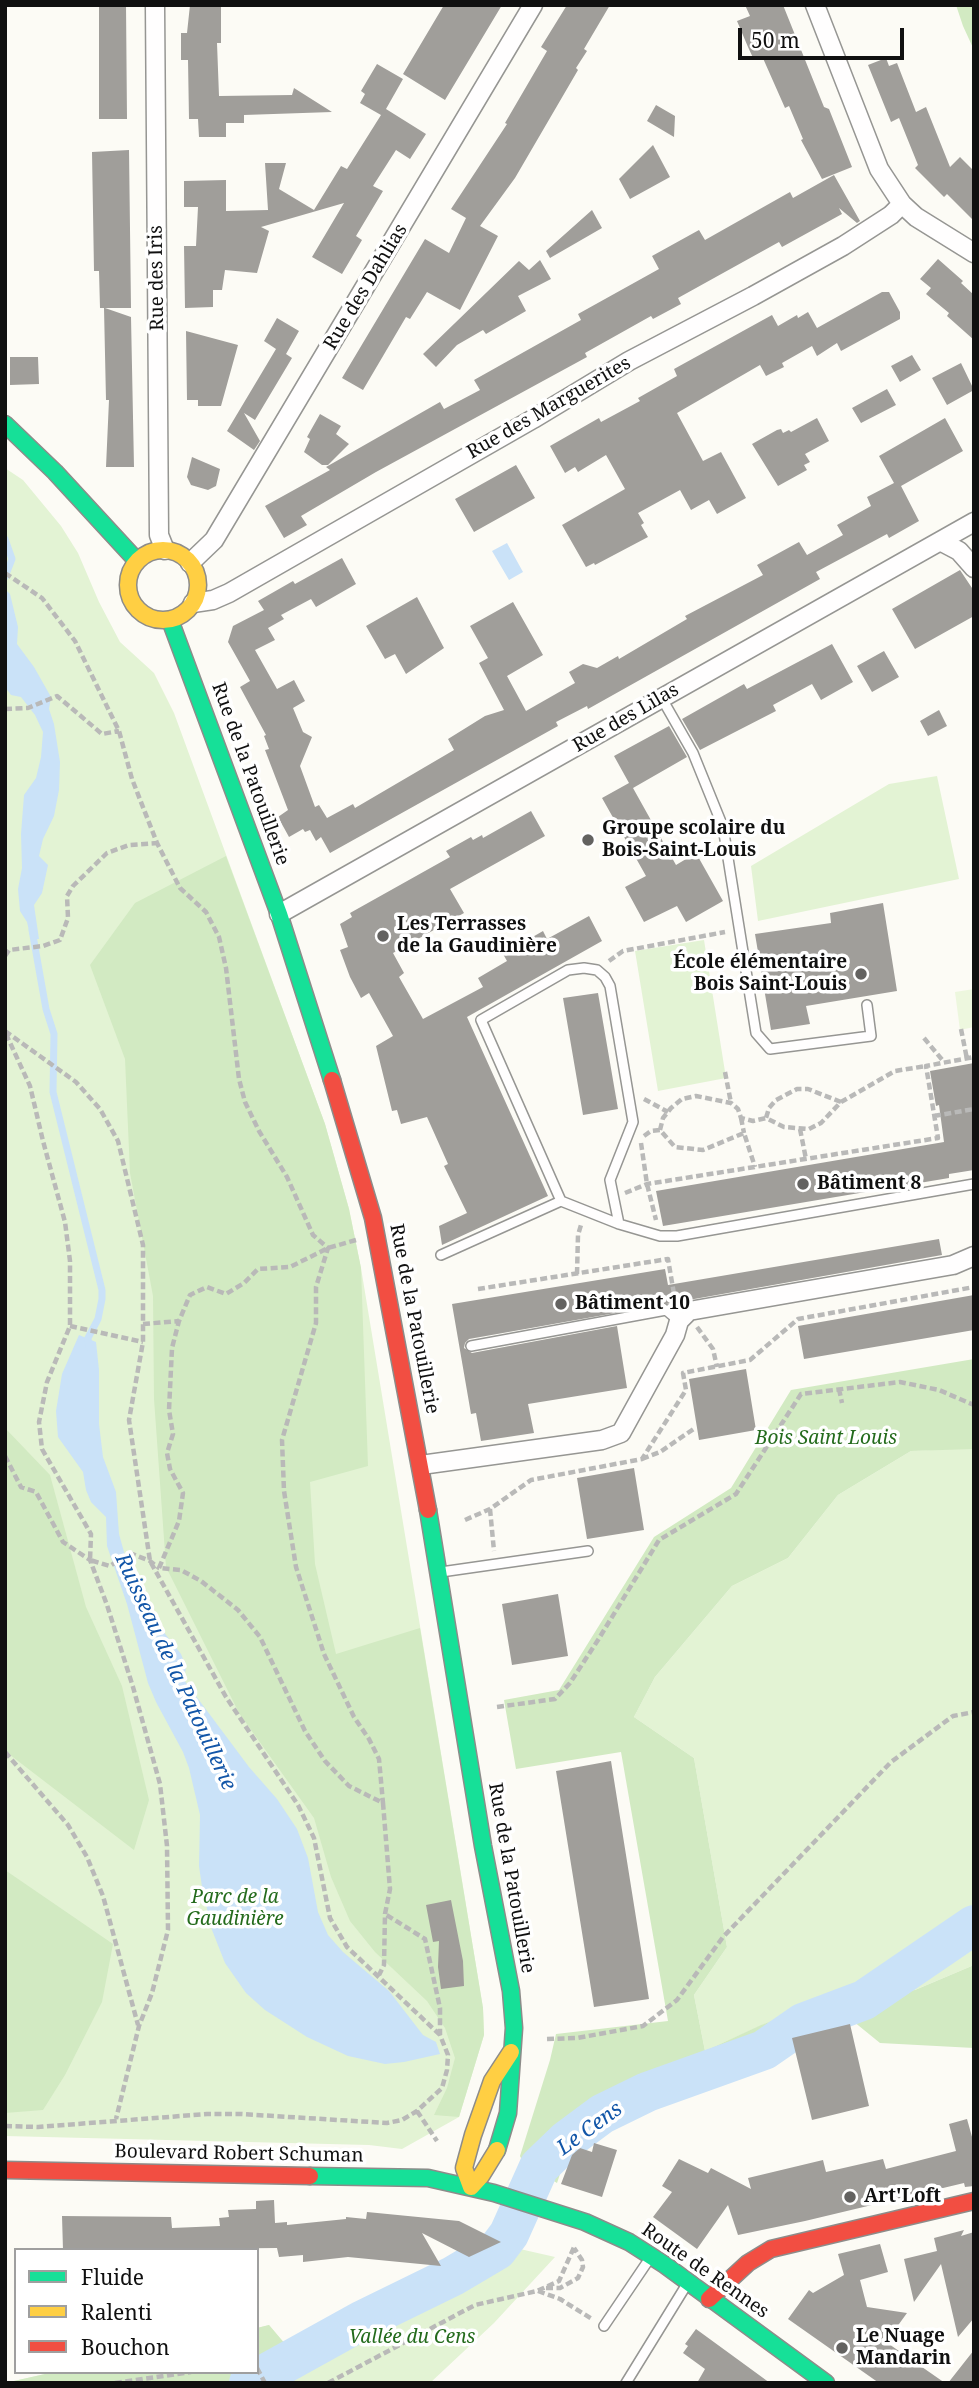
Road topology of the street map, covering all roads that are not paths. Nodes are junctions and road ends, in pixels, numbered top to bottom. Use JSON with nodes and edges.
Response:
{"nodes":[{"id":1,"x":155,"y":5,"type":"edge"},
{"id":2,"x":533,"y":5,"type":"edge"},
{"id":3,"x":815,"y":5,"type":"edge"},
{"id":4,"x":902,"y":204,"type":"junction"},
{"id":5,"x":974,"y":253,"type":"edge"},
{"id":6,"x":5,"y":424,"type":"edge"},
{"id":7,"x":974,"y":522,"type":"edge"},
{"id":8,"x":940,"y":541,"type":"junction"},
{"id":9,"x":165,"y":550,"type":"junction"},
{"id":10,"x":137,"y":561,"type":"junction"},
{"id":11,"x":190,"y":563,"type":"junction"},
{"id":12,"x":974,"y":568,"type":"edge"},
{"id":13,"x":193,"y":603,"type":"junction"},
{"id":14,"x":170,"y":620,"type":"junction"},
{"id":15,"x":661,"y":697,"type":"junction"},
{"id":16,"x":279,"y":914,"type":"junction"},
{"id":17,"x":867,"y":1005,"type":"dead end"},
{"id":18,"x":974,"y":1184,"type":"edge"},
{"id":19,"x":561,"y":1201,"type":"junction"},
{"id":20,"x":620,"y":1224,"type":"junction"},
{"id":21,"x":441,"y":1255,"type":"dead end"},
{"id":22,"x":974,"y":1256,"type":"edge"},
{"id":23,"x":679,"y":1321,"type":"junction"},
{"id":24,"x":471,"y":1346,"type":"dead end"},
{"id":25,"x":421,"y":1465,"type":"junction"},
{"id":26,"x":588,"y":1551,"type":"dead end"},
{"id":27,"x":440,"y":1573,"type":"junction"},
{"id":28,"x":510,"y":2052,"type":"junction"},
{"id":29,"x":5,"y":2170,"type":"edge"},
{"id":30,"x":471,"y":2187,"type":"junction"},
{"id":31,"x":974,"y":2201,"type":"edge"},
{"id":32,"x":651,"y":2256,"type":"junction"},
{"id":33,"x":688,"y":2283,"type":"junction"},
{"id":34,"x":709,"y":2299,"type":"junction"},
{"id":35,"x":604,"y":2326,"type":"road end"},
{"id":36,"x":626,"y":2383,"type":"edge"},
{"id":37,"x":826,"y":2383,"type":"edge"}],
"edges":[{"from":1,"to":9,"type":"street","name":"Rue des Iris"},
{"from":2,"to":11,"type":"street","name":"Rue des Dahlias"},
{"from":3,"to":4,"type":"street"},
{"from":4,"to":5,"type":"street"},
{"from":4,"to":13,"type":"street","name":"Rue des Marguerites"},
{"from":6,"to":10,"type":"street"},
{"from":7,"to":8,"type":"street","name":"Rue des Lilas"},
{"from":8,"to":12,"type":"street"},
{"from":8,"to":15,"type":"street","name":"Rue des Lilas"},
{"from":9,"to":10,"type":"street"},
{"from":9,"to":11,"type":"street"},
{"from":10,"to":14,"type":"street"},
{"from":11,"to":13,"type":"street"},
{"from":13,"to":14,"type":"street"},
{"from":14,"to":16,"type":"street","name":"Rue de la Patouillerie"},
{"from":15,"to":16,"type":"street","name":"Rue des Lilas"},
{"from":15,"to":17,"type":"lane"},
{"from":16,"to":25,"type":"street","name":"Rue de la Patouillerie"},
{"from":18,"to":20,"type":"lane"},
{"from":19,"to":20,"type":"lane"},
{"from":19,"to":20,"type":"lane"},
{"from":19,"to":21,"type":"lane"},
{"from":22,"to":23,"type":"street"},
{"from":23,"to":24,"type":"lane"},
{"from":23,"to":25,"type":"street"},
{"from":25,"to":27,"type":"street","name":"Rue de la Patouillerie"},
{"from":26,"to":27,"type":"lane"},
{"from":27,"to":28,"type":"street","name":"Rue de la Patouillerie"},
{"from":28,"to":30,"type":"street","name":"Rue de la Patouillerie"},
{"from":28,"to":30,"type":"street","name":"Rue de la Patouillerie"},
{"from":29,"to":30,"type":"street","name":"Boulevard Robert Schuman"},
{"from":30,"to":32,"type":"street","name":"Route de Rennes"},
{"from":31,"to":34,"type":"street"},
{"from":32,"to":33,"type":"street","name":"Route de Rennes"},
{"from":32,"to":35,"type":"lane"},
{"from":33,"to":34,"type":"street","name":"Route de Rennes"},
{"from":33,"to":36,"type":"lane"},
{"from":34,"to":37,"type":"street","name":"Route de Rennes"}]}
